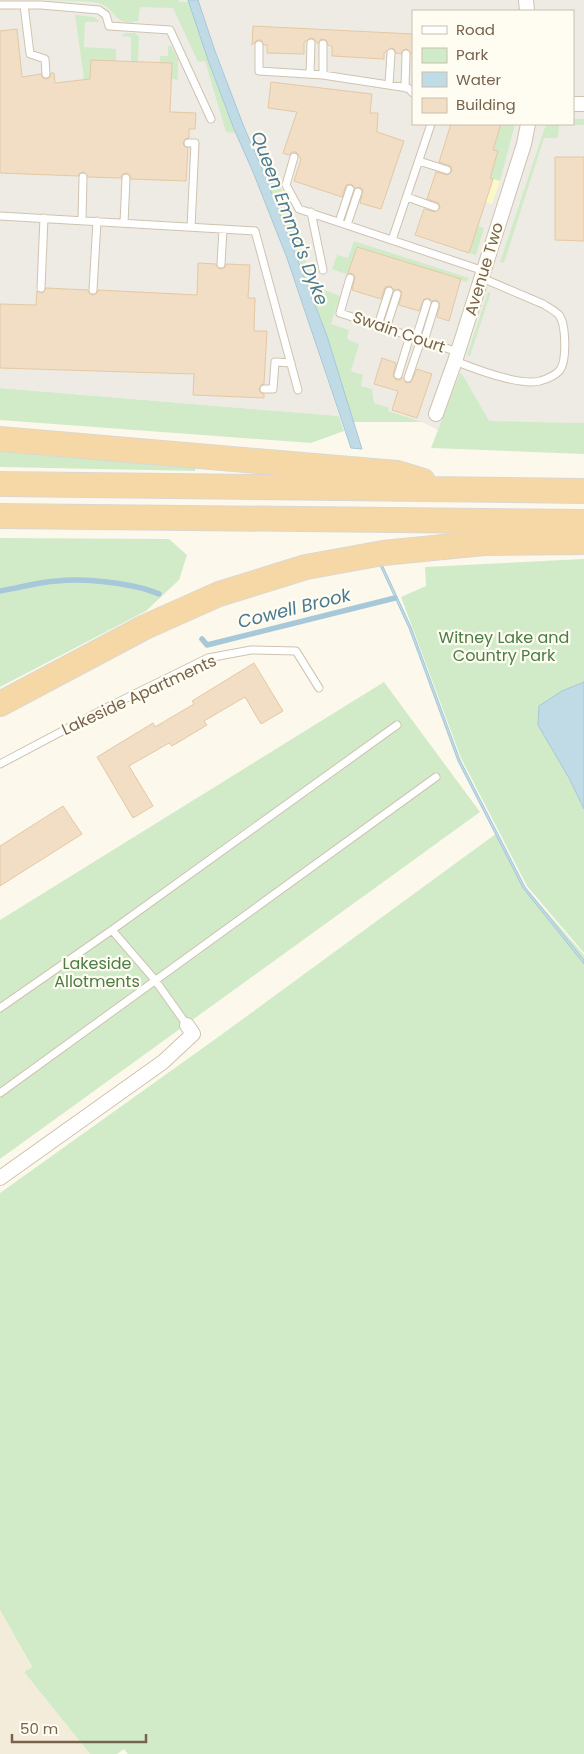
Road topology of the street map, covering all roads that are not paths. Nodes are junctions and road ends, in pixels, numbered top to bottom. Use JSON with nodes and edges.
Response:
{"nodes":[{"id":1,"x":0,"y":5,"type":"edge"},
{"id":2,"x":24,"y":5,"type":"junction"},
{"id":3,"x":311,"y":43,"type":"dead end"},
{"id":4,"x":324,"y":44,"type":"dead end"},
{"id":5,"x":259,"y":45,"type":"dead end"},
{"id":6,"x":391,"y":53,"type":"dead end"},
{"id":7,"x":406,"y":54,"type":"dead end"},
{"id":8,"x":46,"y":74,"type":"dead end"},
{"id":9,"x":310,"y":74,"type":"junction"},
{"id":10,"x":323,"y":75,"type":"junction"},
{"id":11,"x":389,"y":85,"type":"junction"},
{"id":12,"x":405,"y":88,"type":"junction"},
{"id":13,"x":412,"y":92,"type":"edge"},
{"id":14,"x":211,"y":119,"type":"dead end"},
{"id":15,"x":431,"y":125,"type":"edge"},
{"id":16,"x":528,"y":125,"type":"edge"},
{"id":17,"x":188,"y":143,"type":"dead end"},
{"id":18,"x":294,"y":157,"type":"dead end"},
{"id":19,"x":419,"y":161,"type":"junction"},
{"id":20,"x":447,"y":170,"type":"dead end"},
{"id":21,"x":83,"y":176,"type":"dead end"},
{"id":22,"x":126,"y":178,"type":"dead end"},
{"id":23,"x":350,"y":189,"type":"dead end"},
{"id":24,"x":358,"y":192,"type":"dead end"},
{"id":25,"x":407,"y":197,"type":"junction"},
{"id":26,"x":435,"y":206,"type":"dead end"},
{"id":27,"x":311,"y":212,"type":"junction"},
{"id":28,"x":0,"y":216,"type":"edge"},
{"id":29,"x":44,"y":218,"type":"junction"},
{"id":30,"x":82,"y":220,"type":"junction"},
{"id":31,"x":97,"y":221,"type":"junction"},
{"id":32,"x":339,"y":222,"type":"junction"},
{"id":33,"x":124,"y":223,"type":"junction"},
{"id":34,"x":347,"y":225,"type":"junction"},
{"id":35,"x":191,"y":227,"type":"junction"},
{"id":36,"x":223,"y":229,"type":"junction"},
{"id":37,"x":392,"y":240,"type":"junction"},
{"id":38,"x":221,"y":264,"type":"dead end"},
{"id":39,"x":323,"y":270,"type":"dead end"},
{"id":40,"x":482,"y":275,"type":"junction"},
{"id":41,"x":350,"y":278,"type":"dead end"},
{"id":42,"x":42,"y":288,"type":"dead end"},
{"id":43,"x":93,"y":290,"type":"dead end"},
{"id":44,"x":389,"y":291,"type":"dead end"},
{"id":45,"x":397,"y":294,"type":"dead end"},
{"id":46,"x":431,"y":304,"type":"dead end"},
{"id":47,"x":378,"y":325,"type":"junction"},
{"id":48,"x":386,"y":328,"type":"junction"},
{"id":49,"x":418,"y":339,"type":"junction"},
{"id":50,"x":456,"y":357,"type":"junction"},
{"id":51,"x":291,"y":363,"type":"junction"},
{"id":52,"x":398,"y":375,"type":"dead end"},
{"id":53,"x":408,"y":378,"type":"dead end"},
{"id":54,"x":264,"y":389,"type":"dead end"},
{"id":55,"x":298,"y":390,"type":"dead end"},
{"id":56,"x":436,"y":414,"type":"dead end"},
{"id":57,"x":0,"y":439,"type":"edge"},
{"id":58,"x":0,"y":484,"type":"edge"},
{"id":59,"x":451,"y":489,"type":"junction"},
{"id":60,"x":584,"y":491,"type":"edge"},
{"id":61,"x":0,"y":516,"type":"edge"},
{"id":62,"x":584,"y":522,"type":"edge"},
{"id":63,"x":584,"y":542,"type":"edge"},
{"id":64,"x":319,"y":688,"type":"dead end"},
{"id":65,"x":0,"y":704,"type":"edge"},
{"id":66,"x":397,"y":726,"type":"dead end"},
{"id":67,"x":0,"y":764,"type":"edge"},
{"id":68,"x":436,"y":777,"type":"dead end"},
{"id":69,"x":112,"y":930,"type":"junction"},
{"id":70,"x":155,"y":980,"type":"junction"},
{"id":71,"x":0,"y":1008,"type":"edge"},
{"id":72,"x":187,"y":1025,"type":"joint"},
{"id":73,"x":0,"y":1093,"type":"edge"},
{"id":74,"x":0,"y":1178,"type":"edge"}],
"edges":[{"from":1,"to":2,"type":"lane"},
{"from":2,"to":8,"type":"lane"},
{"from":2,"to":14,"type":"lane"},
{"from":3,"to":9,"type":"lane"},
{"from":4,"to":10,"type":"lane"},
{"from":5,"to":9,"type":"lane"},
{"from":6,"to":11,"type":"lane"},
{"from":7,"to":12,"type":"lane"},
{"from":9,"to":10,"type":"lane"},
{"from":10,"to":11,"type":"lane"},
{"from":11,"to":12,"type":"lane"},
{"from":12,"to":13,"type":"lane"},
{"from":15,"to":19,"type":"lane"},
{"from":16,"to":40,"type":"street","name":"Avenue Two"},
{"from":17,"to":35,"type":"lane"},
{"from":18,"to":27,"type":"lane"},
{"from":19,"to":20,"type":"lane"},
{"from":19,"to":25,"type":"lane"},
{"from":21,"to":30,"type":"lane"},
{"from":22,"to":33,"type":"lane"},
{"from":23,"to":32,"type":"lane"},
{"from":24,"to":34,"type":"lane"},
{"from":25,"to":26,"type":"lane"},
{"from":25,"to":37,"type":"lane"},
{"from":27,"to":32,"type":"lane"},
{"from":27,"to":39,"type":"lane"},
{"from":28,"to":29,"type":"lane"},
{"from":29,"to":30,"type":"lane"},
{"from":29,"to":42,"type":"lane"},
{"from":30,"to":31,"type":"lane"},
{"from":31,"to":33,"type":"lane"},
{"from":31,"to":43,"type":"lane"},
{"from":32,"to":34,"type":"lane"},
{"from":33,"to":35,"type":"lane"},
{"from":34,"to":37,"type":"lane"},
{"from":35,"to":36,"type":"lane"},
{"from":36,"to":38,"type":"lane"},
{"from":36,"to":51,"type":"lane"},
{"from":37,"to":40,"type":"lane"},
{"from":40,"to":50,"type":"street","name":"Avenue Two"},
{"from":40,"to":50,"type":"lane","name":"Swain Court"},
{"from":41,"to":47,"type":"lane","name":"Swain Court"},
{"from":44,"to":47,"type":"lane"},
{"from":45,"to":48,"type":"lane"},
{"from":46,"to":49,"type":"lane"},
{"from":47,"to":48,"type":"lane","name":"Swain Court"},
{"from":48,"to":49,"type":"lane","name":"Swain Court"},
{"from":49,"to":50,"type":"lane","name":"Swain Court"},
{"from":49,"to":52,"type":"lane"},
{"from":49,"to":53,"type":"lane"},
{"from":50,"to":56,"type":"street","name":"Avenue Two"},
{"from":51,"to":54,"type":"lane"},
{"from":51,"to":55,"type":"lane"},
{"from":57,"to":59,"type":"highway"},
{"from":58,"to":59,"type":"highway"},
{"from":59,"to":60,"type":"highway"},
{"from":61,"to":62,"type":"highway"},
{"from":63,"to":65,"type":"highway"},
{"from":64,"to":67,"type":"lane","name":"Lakeside Apartments"},
{"from":66,"to":69,"type":"lane"},
{"from":68,"to":70,"type":"lane"},
{"from":69,"to":70,"type":"lane"},
{"from":69,"to":71,"type":"lane"},
{"from":70,"to":72,"type":"lane"},
{"from":70,"to":73,"type":"lane"},
{"from":72,"to":74,"type":"street"}]}
